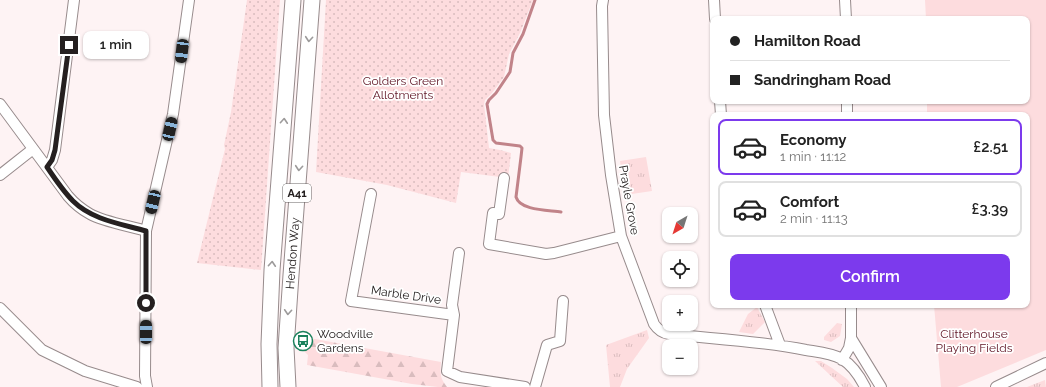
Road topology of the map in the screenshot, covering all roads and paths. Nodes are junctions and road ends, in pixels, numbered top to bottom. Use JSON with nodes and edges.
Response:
{"nodes":[{"id":1,"x":74,"y":0,"type":"edge"},
{"id":2,"x":189,"y":0,"type":"edge"},
{"id":3,"x":293,"y":0,"type":"edge"},
{"id":4,"x":312,"y":0,"type":"edge"},
{"id":5,"x":603,"y":0,"type":"edge"},
{"id":6,"x":714,"y":0,"type":"edge"},
{"id":7,"x":846,"y":0,"type":"edge"},
{"id":8,"x":715,"y":16,"type":"edge"},
{"id":9,"x":846,"y":16,"type":"edge"},
{"id":10,"x":0,"y":104,"type":"edge"},
{"id":11,"x":32,"y":149,"type":"junction"},
{"id":12,"x":47,"y":167,"type":"junction"},
{"id":13,"x":0,"y":175,"type":"edge"},
{"id":14,"x":504,"y":178,"type":"dead end"},
{"id":15,"x":371,"y":194,"type":"dead end"},
{"id":16,"x":146,"y":231,"type":"junction"},
{"id":17,"x":621,"y":236,"type":"junction"},
{"id":18,"x":459,"y":253,"type":"dead end"},
{"id":19,"x":564,"y":301,"type":"dead end"},
{"id":20,"x":0,"y":308,"type":"edge"},
{"id":21,"x":766,"y":308,"type":"edge"},
{"id":22,"x":851,"y":308,"type":"edge"},
{"id":23,"x":454,"y":315,"type":"junction"},
{"id":24,"x":851,"y":338,"type":"junction"},
{"id":25,"x":780,"y":345,"type":"junction"},
{"id":26,"x":842,"y":360,"type":"junction"},
{"id":27,"x":1046,"y":363,"type":"edge"},
{"id":28,"x":137,"y":387,"type":"edge"},
{"id":29,"x":147,"y":387,"type":"edge"},
{"id":30,"x":270,"y":387,"type":"edge"},
{"id":31,"x":288,"y":387,"type":"edge"},
{"id":32,"x":525,"y":387,"type":"edge"},
{"id":33,"x":535,"y":387,"type":"edge"},
{"id":34,"x":865,"y":387,"type":"edge"},
{"id":35,"x":881,"y":387,"type":"edge"},
{"id":36,"x":996,"y":387,"type":"edge"}],
"edges":[{"from":1,"to":12,"type":"street"},
{"from":2,"to":16,"type":"street"},
{"from":30,"to":3,"type":"highway","name":"Hendon Way","number":"A41","one_way":true},
{"from":4,"to":31,"type":"highway","name":"Hendon Way","number":"A41","one_way":true},
{"from":5,"to":17,"type":"street","name":"Prayle Grove"},
{"from":6,"to":8,"type":"street"},
{"from":7,"to":9,"type":"street"},
{"from":10,"to":11,"type":"street"},
{"from":11,"to":12,"type":"street"},
{"from":11,"to":13,"type":"street"},
{"from":12,"to":16,"type":"street"},
{"from":14,"to":17,"type":"street"},
{"from":15,"to":23,"type":"street","name":"Marble Drive"},
{"from":16,"to":29,"type":"street"},
{"from":17,"to":25,"type":"street","name":"Prayle Grove"},
{"from":18,"to":23,"type":"street"},
{"from":19,"to":33,"type":"street"},
{"from":20,"to":28,"type":"street"},
{"from":21,"to":25,"type":"street"},
{"from":22,"to":24,"type":"street"},
{"from":23,"to":32,"type":"street","name":"Marble Drive"},
{"from":24,"to":26,"type":"street"},
{"from":24,"to":35,"type":"street"},
{"from":25,"to":26,"type":"street","name":"Prayle Grove"},
{"from":26,"to":34,"type":"street","name":"Prayle Grove"},
{"from":27,"to":36,"type":"street"}]}
